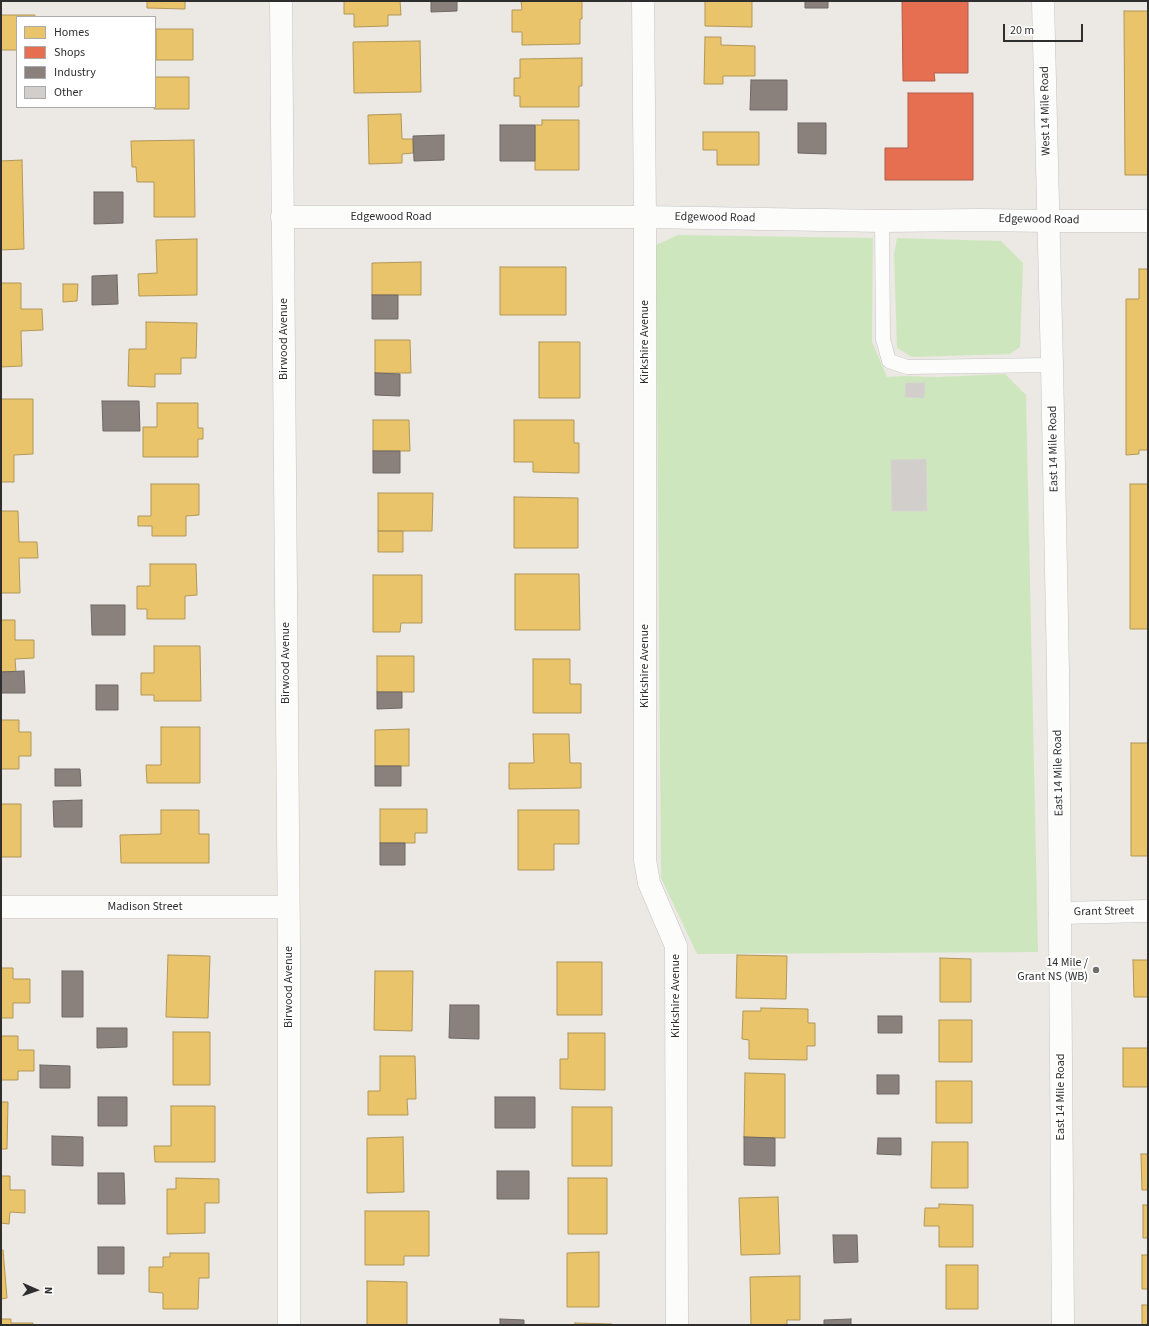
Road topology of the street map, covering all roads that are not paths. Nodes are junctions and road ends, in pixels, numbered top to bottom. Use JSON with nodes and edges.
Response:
{"nodes":[{"id":1,"x":281,"y":1,"type":"edge"},
{"id":2,"x":643,"y":1,"type":"edge"},
{"id":3,"x":1043,"y":1,"type":"edge"},
{"id":4,"x":282,"y":217,"type":"junction"},
{"id":5,"x":645,"y":218,"type":"junction"},
{"id":6,"x":882,"y":221,"type":"junction"},
{"id":7,"x":1048,"y":221,"type":"junction"},
{"id":8,"x":1148,"y":221,"type":"edge"},
{"id":9,"x":1052,"y":365,"type":"junction"},
{"id":10,"x":1,"y":907,"type":"edge"},
{"id":11,"x":288,"y":907,"type":"junction"},
{"id":12,"x":1148,"y":911,"type":"edge"},
{"id":13,"x":1060,"y":913,"type":"junction"},
{"id":14,"x":289,"y":1325,"type":"edge"},
{"id":15,"x":677,"y":1325,"type":"edge"},
{"id":16,"x":1063,"y":1325,"type":"edge"}],
"edges":[{"from":1,"to":4,"type":"street","name":"Birwood Avenue"},
{"from":2,"to":5,"type":"street","name":"Kirkshire Avenue"},
{"from":3,"to":7,"type":"street","name":"West 14 Mile Road"},
{"from":4,"to":5,"type":"street","name":"Edgewood Road"},
{"from":4,"to":11,"type":"street","name":"Birwood Avenue"},
{"from":5,"to":6,"type":"street","name":"Edgewood Road"},
{"from":5,"to":15,"type":"street","name":"Kirkshire Avenue"},
{"from":6,"to":7,"type":"street","name":"Edgewood Road"},
{"from":6,"to":9,"type":"lane"},
{"from":7,"to":8,"type":"street","name":"Edgewood Road"},
{"from":7,"to":9,"type":"street","name":"East 14 Mile Road"},
{"from":9,"to":13,"type":"street","name":"East 14 Mile Road"},
{"from":10,"to":11,"type":"street","name":"Madison Street"},
{"from":11,"to":14,"type":"street","name":"Birwood Avenue"},
{"from":12,"to":13,"type":"street","name":"Grant Street"},
{"from":13,"to":16,"type":"street","name":"East 14 Mile Road"}]}
